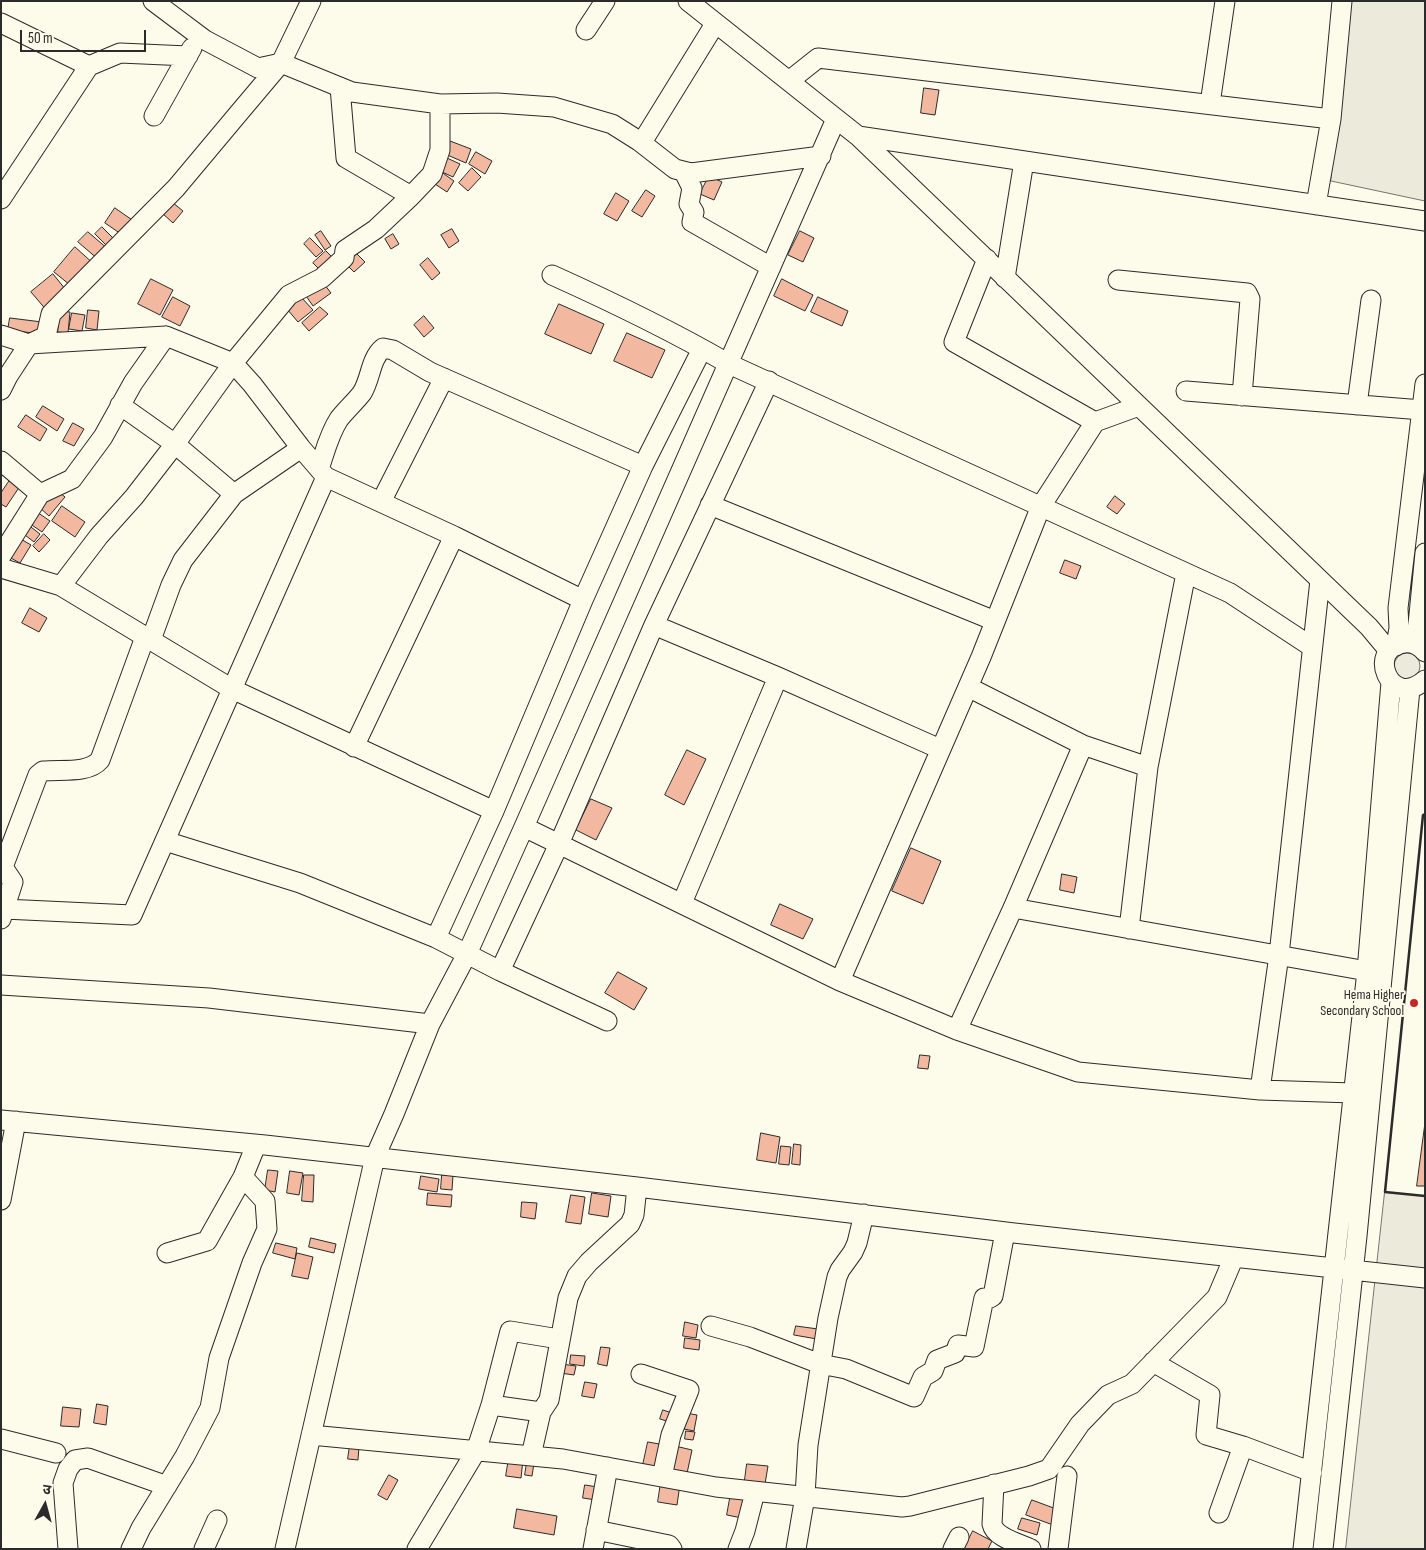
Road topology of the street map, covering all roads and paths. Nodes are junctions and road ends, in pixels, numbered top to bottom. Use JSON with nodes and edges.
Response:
{"nodes":[{"id":1,"x":153,"y":1,"type":"edge"},
{"id":2,"x":311,"y":1,"type":"edge"},
{"id":3,"x":605,"y":1,"type":"edge"},
{"id":4,"x":688,"y":1,"type":"edge"},
{"id":5,"x":1225,"y":1,"type":"edge"},
{"id":6,"x":1342,"y":1,"type":"edge"},
{"id":7,"x":1,"y":23,"type":"edge"},
{"id":8,"x":715,"y":24,"type":"junction"},
{"id":9,"x":586,"y":30,"type":"dead end"},
{"id":10,"x":199,"y":36,"type":"junction"},
{"id":11,"x":188,"y":56,"type":"junction"},
{"id":12,"x":281,"y":63,"type":"junction"},
{"id":13,"x":89,"y":66,"type":"junction"},
{"id":14,"x":789,"y":81,"type":"junction"},
{"id":15,"x":340,"y":87,"type":"junction"},
{"id":16,"x":440,"y":104,"type":"junction"},
{"id":17,"x":1210,"y":104,"type":"junction"},
{"id":18,"x":154,"y":116,"type":"dead end"},
{"id":19,"x":836,"y":119,"type":"junction"},
{"id":20,"x":1331,"y":119,"type":"junction"},
{"id":21,"x":858,"y":136,"type":"junction"},
{"id":22,"x":639,"y":141,"type":"junction"},
{"id":23,"x":821,"y":156,"type":"junction"},
{"id":24,"x":1024,"y":161,"type":"junction"},
{"id":25,"x":684,"y":172,"type":"junction"},
{"id":26,"x":412,"y":196,"type":"junction"},
{"id":27,"x":1,"y":199,"type":"edge"},
{"id":28,"x":1316,"y":205,"type":"junction"},
{"id":29,"x":1425,"y":221,"type":"edge"},
{"id":30,"x":986,"y":259,"type":"junction"},
{"id":31,"x":771,"y":267,"type":"junction"},
{"id":32,"x":552,"y":275,"type":"dead end"},
{"id":33,"x":1005,"y":278,"type":"junction"},
{"id":34,"x":1118,"y":280,"type":"dead end"},
{"id":35,"x":1371,"y":300,"type":"dead end"},
{"id":36,"x":1,"y":335,"type":"edge"},
{"id":37,"x":166,"y":336,"type":"junction"},
{"id":38,"x":29,"y":344,"type":"junction"},
{"id":39,"x":702,"y":348,"type":"junction"},
{"id":40,"x":233,"y":363,"type":"junction"},
{"id":41,"x":729,"y":364,"type":"junction"},
{"id":42,"x":444,"y":378,"type":"junction"},
{"id":43,"x":769,"y":381,"type":"junction"},
{"id":44,"x":1425,"y":384,"type":"edge"},
{"id":45,"x":1,"y":390,"type":"edge"},
{"id":46,"x":1186,"y":391,"type":"dead end"},
{"id":47,"x":1242,"y":396,"type":"junction"},
{"id":48,"x":120,"y":405,"type":"junction"},
{"id":49,"x":1357,"y":405,"type":"junction"},
{"id":50,"x":1139,"y":406,"type":"junction"},
{"id":51,"x":1422,"y":410,"type":"junction"},
{"id":52,"x":1096,"y":422,"type":"junction"},
{"id":53,"x":301,"y":448,"type":"junction"},
{"id":54,"x":180,"y":449,"type":"junction"},
{"id":55,"x":1,"y":461,"type":"edge"},
{"id":56,"x":643,"y":466,"type":"junction"},
{"id":57,"x":323,"y":473,"type":"junction"},
{"id":58,"x":40,"y":494,"type":"junction"},
{"id":59,"x":234,"y":494,"type":"junction"},
{"id":60,"x":381,"y":502,"type":"junction"},
{"id":61,"x":710,"y":505,"type":"junction"},
{"id":62,"x":1041,"y":506,"type":"junction"},
{"id":63,"x":454,"y":536,"type":"junction"},
{"id":64,"x":1425,"y":553,"type":"edge"},
{"id":65,"x":1,"y":556,"type":"edge"},
{"id":66,"x":1,"y":568,"type":"edge"},
{"id":67,"x":1186,"y":573,"type":"junction"},
{"id":68,"x":1320,"y":580,"type":"junction"},
{"id":69,"x":71,"y":592,"type":"junction"},
{"id":70,"x":583,"y":600,"type":"junction"},
{"id":71,"x":995,"y":621,"type":"junction"},
{"id":72,"x":654,"y":625,"type":"junction"},
{"id":73,"x":148,"y":639,"type":"junction"},
{"id":74,"x":1312,"y":648,"type":"junction"},
{"id":75,"x":1421,"y":648,"type":"edge"},
{"id":76,"x":1392,"y":649,"type":"junction"},
{"id":77,"x":778,"y":677,"type":"junction"},
{"id":78,"x":1391,"y":682,"type":"junction"},
{"id":79,"x":1419,"y":686,"type":"edge"},
{"id":80,"x":968,"y":687,"type":"junction"},
{"id":81,"x":232,"y":689,"type":"junction"},
{"id":82,"x":1083,"y":745,"type":"junction"},
{"id":83,"x":354,"y":747,"type":"junction"},
{"id":84,"x":940,"y":749,"type":"junction"},
{"id":85,"x":1148,"y":767,"type":"junction"},
{"id":86,"x":494,"y":811,"type":"junction"},
{"id":87,"x":524,"y":827,"type":"junction"},
{"id":88,"x":165,"y":840,"type":"junction"},
{"id":89,"x":558,"y":844,"type":"junction"},
{"id":90,"x":2,"y":867,"type":"edge"},
{"id":91,"x":682,"y":903,"type":"junction"},
{"id":92,"x":1013,"y":908,"type":"junction"},
{"id":93,"x":3,"y":914,"type":"edge"},
{"id":94,"x":1129,"y":929,"type":"junction"},
{"id":95,"x":436,"y":938,"type":"junction"},
{"id":96,"x":467,"y":954,"type":"junction"},
{"id":97,"x":1279,"y":955,"type":"junction"},
{"id":98,"x":500,"y":971,"type":"junction"},
{"id":99,"x":1367,"y":971,"type":"junction"},
{"id":100,"x":840,"y":981,"type":"junction"},
{"id":101,"x":1,"y":985,"type":"edge"},
{"id":102,"x":607,"y":1021,"type":"dead end"},
{"id":103,"x":430,"y":1024,"type":"junction"},
{"id":104,"x":957,"y":1030,"type":"junction"},
{"id":105,"x":1260,"y":1090,"type":"junction"},
{"id":106,"x":1353,"y":1093,"type":"junction"},
{"id":107,"x":8,"y":1120,"type":"edge"},
{"id":108,"x":256,"y":1145,"type":"junction"},
{"id":109,"x":375,"y":1157,"type":"junction"},
{"id":110,"x":243,"y":1177,"type":"junction"},
{"id":111,"x":637,"y":1187,"type":"junction"},
{"id":112,"x":1,"y":1200,"type":"edge"},
{"id":113,"x":864,"y":1214,"type":"junction"},
{"id":114,"x":1005,"y":1232,"type":"junction"},
{"id":115,"x":167,"y":1253,"type":"dead end"},
{"id":116,"x":1234,"y":1257,"type":"junction"},
{"id":117,"x":1334,"y":1268,"type":"junction"},
{"id":118,"x":1354,"y":1270,"type":"junction"},
{"id":119,"x":1425,"y":1278,"type":"edge"},
{"id":120,"x":711,"y":1326,"type":"dead end"},
{"id":121,"x":559,"y":1339,"type":"junction"},
{"id":122,"x":1153,"y":1362,"type":"junction"},
{"id":123,"x":820,"y":1364,"type":"junction"},
{"id":124,"x":641,"y":1374,"type":"dead end"},
{"id":125,"x":491,"y":1406,"type":"junction"},
{"id":126,"x":541,"y":1412,"type":"junction"},
{"id":127,"x":310,"y":1435,"type":"junction"},
{"id":128,"x":1,"y":1439,"type":"edge"},
{"id":129,"x":1244,"y":1446,"type":"junction"},
{"id":130,"x":476,"y":1451,"type":"junction"},
{"id":131,"x":56,"y":1452,"type":"dead end"},
{"id":132,"x":531,"y":1456,"type":"junction"},
{"id":133,"x":608,"y":1467,"type":"junction"},
{"id":134,"x":1312,"y":1472,"type":"junction"},
{"id":135,"x":1067,"y":1476,"type":"dead end"},
{"id":136,"x":662,"y":1477,"type":"junction"},
{"id":137,"x":994,"y":1484,"type":"junction"},
{"id":138,"x":167,"y":1486,"type":"junction"},
{"id":139,"x":755,"y":1492,"type":"junction"},
{"id":140,"x":805,"y":1496,"type":"junction"},
{"id":141,"x":1219,"y":1513,"type":"dead end"},
{"id":142,"x":217,"y":1520,"type":"dead end"},
{"id":143,"x":596,"y":1530,"type":"junction"},
{"id":144,"x":68,"y":1549,"type":"edge"},
{"id":145,"x":131,"y":1549,"type":"edge"},
{"id":146,"x":204,"y":1549,"type":"edge"},
{"id":147,"x":285,"y":1549,"type":"edge"},
{"id":148,"x":417,"y":1549,"type":"edge"},
{"id":149,"x":592,"y":1549,"type":"edge"},
{"id":150,"x":672,"y":1549,"type":"edge"},
{"id":151,"x":738,"y":1549,"type":"edge"},
{"id":152,"x":796,"y":1549,"type":"edge"},
{"id":153,"x":1031,"y":1549,"type":"edge"},
{"id":154,"x":1058,"y":1549,"type":"edge"},
{"id":155,"x":1303,"y":1549,"type":"edge"},
{"id":156,"x":1323,"y":1549,"type":"edge"}],
"edges":[{"from":1,"to":10,"type":"street"},
{"from":2,"to":12,"type":"street"},
{"from":3,"to":9,"type":"street"},
{"from":4,"to":8,"type":"street"},
{"from":5,"to":17,"type":"street"},
{"from":6,"to":20,"type":"street"},
{"from":7,"to":13,"type":"street"},
{"from":8,"to":14,"type":"street"},
{"from":8,"to":22,"type":"street"},
{"from":10,"to":11,"type":"street"},
{"from":10,"to":12,"type":"street"},
{"from":11,"to":13,"type":"street"},
{"from":11,"to":18,"type":"street"},
{"from":12,"to":15,"type":"street"},
{"from":12,"to":38,"type":"street"},
{"from":13,"to":27,"type":"street"},
{"from":14,"to":17,"type":"street"},
{"from":14,"to":19,"type":"street"},
{"from":15,"to":16,"type":"street"},
{"from":15,"to":26,"type":"street"},
{"from":16,"to":22,"type":"street"},
{"from":16,"to":26,"type":"street"},
{"from":17,"to":20,"type":"street"},
{"from":19,"to":21,"type":"street"},
{"from":19,"to":23,"type":"street"},
{"from":20,"to":28,"type":"street"},
{"from":21,"to":24,"type":"street"},
{"from":21,"to":30,"type":"street"},
{"from":22,"to":25,"type":"street"},
{"from":23,"to":25,"type":"street"},
{"from":23,"to":31,"type":"street"},
{"from":24,"to":28,"type":"street"},
{"from":24,"to":33,"type":"street"},
{"from":25,"to":31,"type":"street"},
{"from":26,"to":40,"type":"street"},
{"from":28,"to":29,"type":"street"},
{"from":30,"to":33,"type":"street"},
{"from":30,"to":52,"type":"street"},
{"from":31,"to":41,"type":"street"},
{"from":32,"to":39,"type":"street"},
{"from":33,"to":50,"type":"street"},
{"from":34,"to":47,"type":"street"},
{"from":35,"to":49,"type":"street"},
{"from":36,"to":38,"type":"street"},
{"from":37,"to":38,"type":"street"},
{"from":37,"to":40,"type":"street"},
{"from":37,"to":48,"type":"street"},
{"from":38,"to":45,"type":"street"},
{"from":39,"to":41,"type":"street"},
{"from":39,"to":56,"type":"street"},
{"from":40,"to":53,"type":"street"},
{"from":40,"to":54,"type":"street"},
{"from":41,"to":43,"type":"street"},
{"from":41,"to":87,"type":"street"},
{"from":42,"to":56,"type":"street"},
{"from":42,"to":57,"type":"street"},
{"from":42,"to":60,"type":"street"},
{"from":43,"to":61,"type":"street"},
{"from":43,"to":62,"type":"street"},
{"from":44,"to":51,"type":"street"},
{"from":46,"to":47,"type":"street"},
{"from":47,"to":49,"type":"street"},
{"from":48,"to":54,"type":"street"},
{"from":48,"to":58,"type":"street"},
{"from":49,"to":51,"type":"street"},
{"from":50,"to":52,"type":"street"},
{"from":50,"to":68,"type":"street"},
{"from":51,"to":76,"type":"street"},
{"from":52,"to":62,"type":"street"},
{"from":53,"to":57,"type":"street"},
{"from":53,"to":59,"type":"street"},
{"from":54,"to":59,"type":"street"},
{"from":54,"to":69,"type":"street"},
{"from":55,"to":58,"type":"street"},
{"from":56,"to":70,"type":"street"},
{"from":57,"to":60,"type":"street"},
{"from":57,"to":81,"type":"street"},
{"from":58,"to":65,"type":"street"},
{"from":59,"to":73,"type":"street"},
{"from":60,"to":63,"type":"street"},
{"from":61,"to":71,"type":"street"},
{"from":61,"to":72,"type":"street"},
{"from":62,"to":67,"type":"street"},
{"from":62,"to":71,"type":"street"},
{"from":63,"to":70,"type":"street"},
{"from":63,"to":83,"type":"street"},
{"from":64,"to":75,"type":"street"},
{"from":66,"to":69,"type":"street"},
{"from":67,"to":74,"type":"street"},
{"from":67,"to":85,"type":"street"},
{"from":68,"to":74,"type":"street"},
{"from":68,"to":76,"type":"street"},
{"from":69,"to":73,"type":"street"},
{"from":70,"to":86,"type":"street"},
{"from":71,"to":80,"type":"street"},
{"from":72,"to":77,"type":"street"},
{"from":72,"to":89,"type":"street"},
{"from":73,"to":81,"type":"street"},
{"from":73,"to":90,"type":"street"},
{"from":74,"to":97,"type":"street"},
{"from":75,"to":76,"type":"street"},
{"from":76,"to":78,"type":"street"},
{"from":77,"to":84,"type":"street"},
{"from":77,"to":91,"type":"street"},
{"from":78,"to":79,"type":"street"},
{"from":78,"to":99,"type":"street"},
{"from":79,"to":118,"type":"street"},
{"from":80,"to":82,"type":"street"},
{"from":80,"to":84,"type":"street"},
{"from":81,"to":83,"type":"street"},
{"from":81,"to":88,"type":"street"},
{"from":82,"to":85,"type":"street"},
{"from":82,"to":92,"type":"street"},
{"from":83,"to":86,"type":"street"},
{"from":84,"to":100,"type":"street"},
{"from":85,"to":94,"type":"street"},
{"from":86,"to":95,"type":"street"},
{"from":87,"to":89,"type":"street"},
{"from":87,"to":96,"type":"street"},
{"from":88,"to":93,"type":"street"},
{"from":88,"to":95,"type":"street"},
{"from":89,"to":91,"type":"street"},
{"from":89,"to":98,"type":"street"},
{"from":90,"to":93,"type":"street"},
{"from":91,"to":100,"type":"street"},
{"from":92,"to":94,"type":"street"},
{"from":92,"to":104,"type":"street"},
{"from":94,"to":97,"type":"street"},
{"from":95,"to":96,"type":"street"},
{"from":96,"to":98,"type":"street"},
{"from":96,"to":103,"type":"street"},
{"from":97,"to":99,"type":"street"},
{"from":97,"to":105,"type":"street"},
{"from":98,"to":102,"type":"street"},
{"from":99,"to":106,"type":"street"},
{"from":100,"to":104,"type":"street"},
{"from":101,"to":103,"type":"street"},
{"from":103,"to":109,"type":"street"},
{"from":104,"to":105,"type":"street"},
{"from":105,"to":106,"type":"street"},
{"from":106,"to":117,"type":"street"},
{"from":107,"to":108,"type":"street"},
{"from":107,"to":112,"type":"street"},
{"from":108,"to":109,"type":"street"},
{"from":108,"to":110,"type":"street"},
{"from":109,"to":111,"type":"street"},
{"from":109,"to":127,"type":"street"},
{"from":110,"to":115,"type":"street"},
{"from":110,"to":138,"type":"street"},
{"from":111,"to":113,"type":"street"},
{"from":111,"to":121,"type":"street"},
{"from":113,"to":114,"type":"street"},
{"from":113,"to":123,"type":"street"},
{"from":114,"to":116,"type":"street"},
{"from":114,"to":123,"type":"street"},
{"from":116,"to":117,"type":"street"},
{"from":116,"to":122,"type":"street"},
{"from":117,"to":118,"type":"street"},
{"from":117,"to":134,"type":"street"},
{"from":118,"to":119,"type":"street"},
{"from":118,"to":156,"type":"street"},
{"from":120,"to":123,"type":"street"},
{"from":121,"to":125,"type":"street"},
{"from":121,"to":126,"type":"street"},
{"from":122,"to":129,"type":"street"},
{"from":122,"to":137,"type":"street"},
{"from":123,"to":140,"type":"street"},
{"from":124,"to":136,"type":"street"},
{"from":125,"to":126,"type":"street"},
{"from":125,"to":130,"type":"street"},
{"from":126,"to":132,"type":"street"},
{"from":127,"to":130,"type":"street"},
{"from":127,"to":147,"type":"street"},
{"from":128,"to":131,"type":"street"},
{"from":129,"to":134,"type":"street"},
{"from":129,"to":141,"type":"street"},
{"from":130,"to":132,"type":"street"},
{"from":130,"to":148,"type":"street"},
{"from":132,"to":133,"type":"street"},
{"from":133,"to":136,"type":"street"},
{"from":133,"to":143,"type":"street"},
{"from":134,"to":155,"type":"street"},
{"from":135,"to":154,"type":"street"},
{"from":136,"to":139,"type":"street"},
{"from":137,"to":140,"type":"street"},
{"from":137,"to":153,"type":"street"},
{"from":138,"to":144,"type":"street"},
{"from":138,"to":145,"type":"street"},
{"from":139,"to":140,"type":"street"},
{"from":139,"to":151,"type":"street"},
{"from":140,"to":152,"type":"street"},
{"from":142,"to":146,"type":"street"},
{"from":143,"to":149,"type":"street"},
{"from":143,"to":150,"type":"street"}]}
